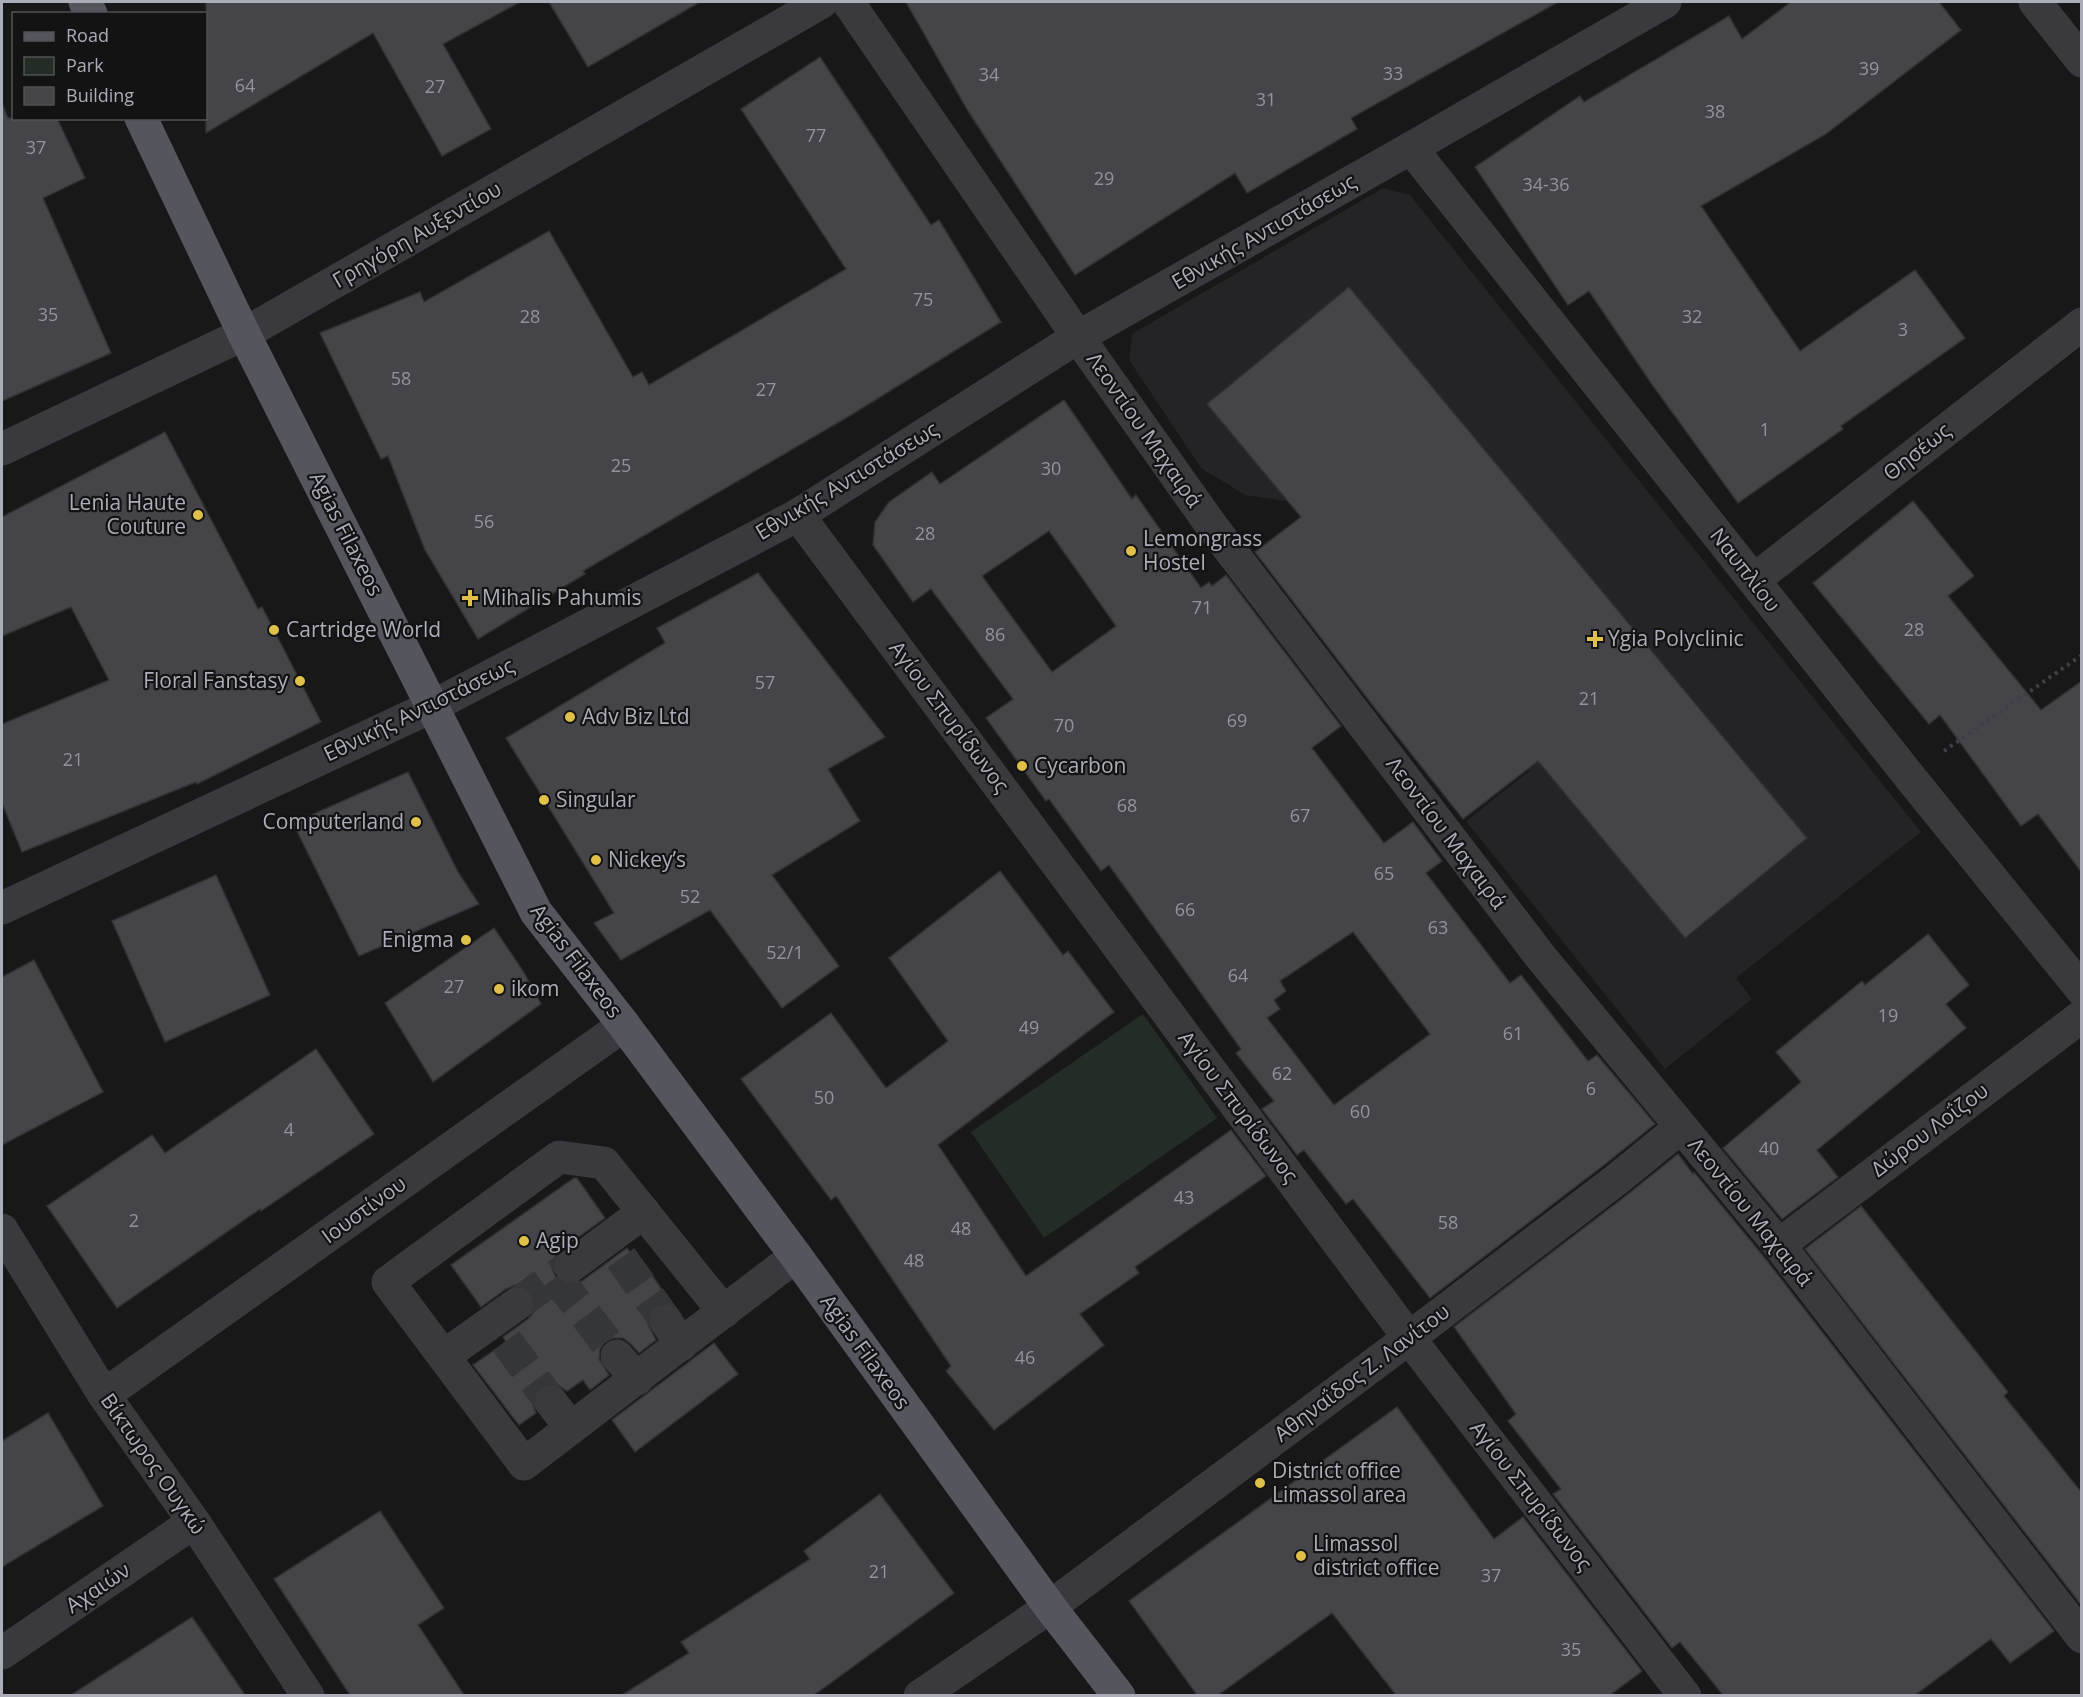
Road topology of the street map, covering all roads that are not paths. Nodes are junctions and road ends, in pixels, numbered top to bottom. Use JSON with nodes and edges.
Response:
{"nodes":[{"id":1,"x":822,"y":2,"type":"edge"},
{"id":2,"x":848,"y":2,"type":"edge"},
{"id":3,"x":1665,"y":2,"type":"edge"},
{"id":4,"x":2035,"y":2,"type":"edge"},
{"id":5,"x":2082,"y":62,"type":"edge"},
{"id":6,"x":142,"y":120,"type":"edge"},
{"id":7,"x":1411,"y":148,"type":"junction"},
{"id":8,"x":2082,"y":324,"type":"edge"},
{"id":9,"x":244,"y":334,"type":"junction"},
{"id":10,"x":1078,"y":337,"type":"junction"},
{"id":11,"x":2,"y":449,"type":"edge"},
{"id":12,"x":798,"y":515,"type":"junction"},
{"id":13,"x":1754,"y":580,"type":"junction"},
{"id":14,"x":433,"y":706,"type":"junction"},
{"id":15,"x":2,"y":908,"type":"edge"},
{"id":16,"x":2082,"y":990,"type":"edge"},
{"id":17,"x":2082,"y":1016,"type":"edge"},
{"id":18,"x":624,"y":1025,"type":"junction"},
{"id":19,"x":1681,"y":1127,"type":"junction"},
{"id":20,"x":644,"y":1212,"type":"junction"},
{"id":21,"x":2,"y":1230,"type":"edge"},
{"id":22,"x":1779,"y":1245,"type":"junction"},
{"id":23,"x":796,"y":1256,"type":"junction"},
{"id":24,"x":571,"y":1266,"type":"tunnel mouth"},
{"id":25,"x":723,"y":1312,"type":"junction"},
{"id":26,"x":505,"y":1322,"type":"tunnel mouth"},
{"id":27,"x":1410,"y":1338,"type":"junction"},
{"id":28,"x":444,"y":1356,"type":"junction"},
{"id":29,"x":104,"y":1395,"type":"junction"},
{"id":30,"x":551,"y":1402,"type":"tunnel mouth"},
{"id":31,"x":571,"y":1428,"type":"junction"},
{"id":32,"x":194,"y":1522,"type":"junction"},
{"id":33,"x":1050,"y":1607,"type":"junction"},
{"id":34,"x":2082,"y":1637,"type":"edge"},
{"id":35,"x":2,"y":1653,"type":"edge"},
{"id":36,"x":308,"y":1695,"type":"edge"},
{"id":37,"x":920,"y":1695,"type":"edge"},
{"id":38,"x":1119,"y":1695,"type":"edge"},
{"id":39,"x":1684,"y":1695,"type":"edge"}],
"edges":[{"from":1,"to":9,"type":"street","name":"Γρηγόρη Αυξεντίου"},
{"from":2,"to":10,"type":"street","name":"Λεοντίου Μαχαιρά"},
{"from":3,"to":7,"type":"street","name":"Εθνικής Αντιστάσεως"},
{"from":4,"to":5,"type":"street"},
{"from":6,"to":9,"type":"main road","name":"Agias Filaxeos"},
{"from":7,"to":10,"type":"street","name":"Εθνικής Αντιστάσεως"},
{"from":7,"to":13,"type":"street","name":"Ναυπλίου"},
{"from":8,"to":13,"type":"street","name":"Θησέως"},
{"from":9,"to":11,"type":"street","name":"Γρηγόρη Αυξεντίου"},
{"from":9,"to":14,"type":"main road","name":"Agias Filaxeos"},
{"from":10,"to":12,"type":"street","name":"Εθνικής Αντιστάσεως"},
{"from":10,"to":19,"type":"street","name":"Λεοντίου Μαχαιρά"},
{"from":12,"to":14,"type":"street","name":"Εθνικής Αντιστάσεως"},
{"from":12,"to":27,"type":"street","name":"Αγίου Σπυρίδωνος"},
{"from":13,"to":16,"type":"street","name":"Ναυπλίου"},
{"from":14,"to":15,"type":"street","name":"Εθνικής Αντιστάσεως"},
{"from":14,"to":18,"type":"main road","name":"Agias Filaxeos"},
{"from":17,"to":22,"type":"street","name":"Δώρου Λοΐζου"},
{"from":18,"to":23,"type":"main road","name":"Agias Filaxeos"},
{"from":18,"to":29,"type":"street","name":"Ιουστίνου"},
{"from":19,"to":22,"type":"street","name":"Λεοντίου Μαχαιρά"},
{"from":19,"to":27,"type":"street","name":"Αθηναΐδος Ζ. Λανίτου"},
{"from":20,"to":24,"type":"street"},
{"from":20,"to":25,"type":"street"},
{"from":20,"to":28,"type":"street"},
{"from":21,"to":29,"type":"street","name":"Βίκτωρος Ουγκώ"},
{"from":22,"to":34,"type":"street","name":"Λεοντίου Μαχαιρά"},
{"from":23,"to":25,"type":"street"},
{"from":23,"to":33,"type":"main road","name":"Agias Filaxeos"},
{"from":25,"to":31,"type":"street"},
{"from":26,"to":28,"type":"street"},
{"from":27,"to":33,"type":"street","name":"Αθηναΐδος Ζ. Λανίτου"},
{"from":27,"to":39,"type":"street","name":"Αγίου Σπυρίδωνος"},
{"from":28,"to":31,"type":"street"},
{"from":29,"to":32,"type":"street","name":"Βίκτωρος Ουγκώ"},
{"from":30,"to":31,"type":"street"},
{"from":32,"to":35,"type":"street","name":"Αχαιών"},
{"from":32,"to":36,"type":"street","name":"Βίκτωρος Ουγκώ"},
{"from":33,"to":37,"type":"street","name":"Αθηναΐδος Ζ. Λανίτου"},
{"from":33,"to":38,"type":"main road","name":"Agias Filaxeos"}]}
